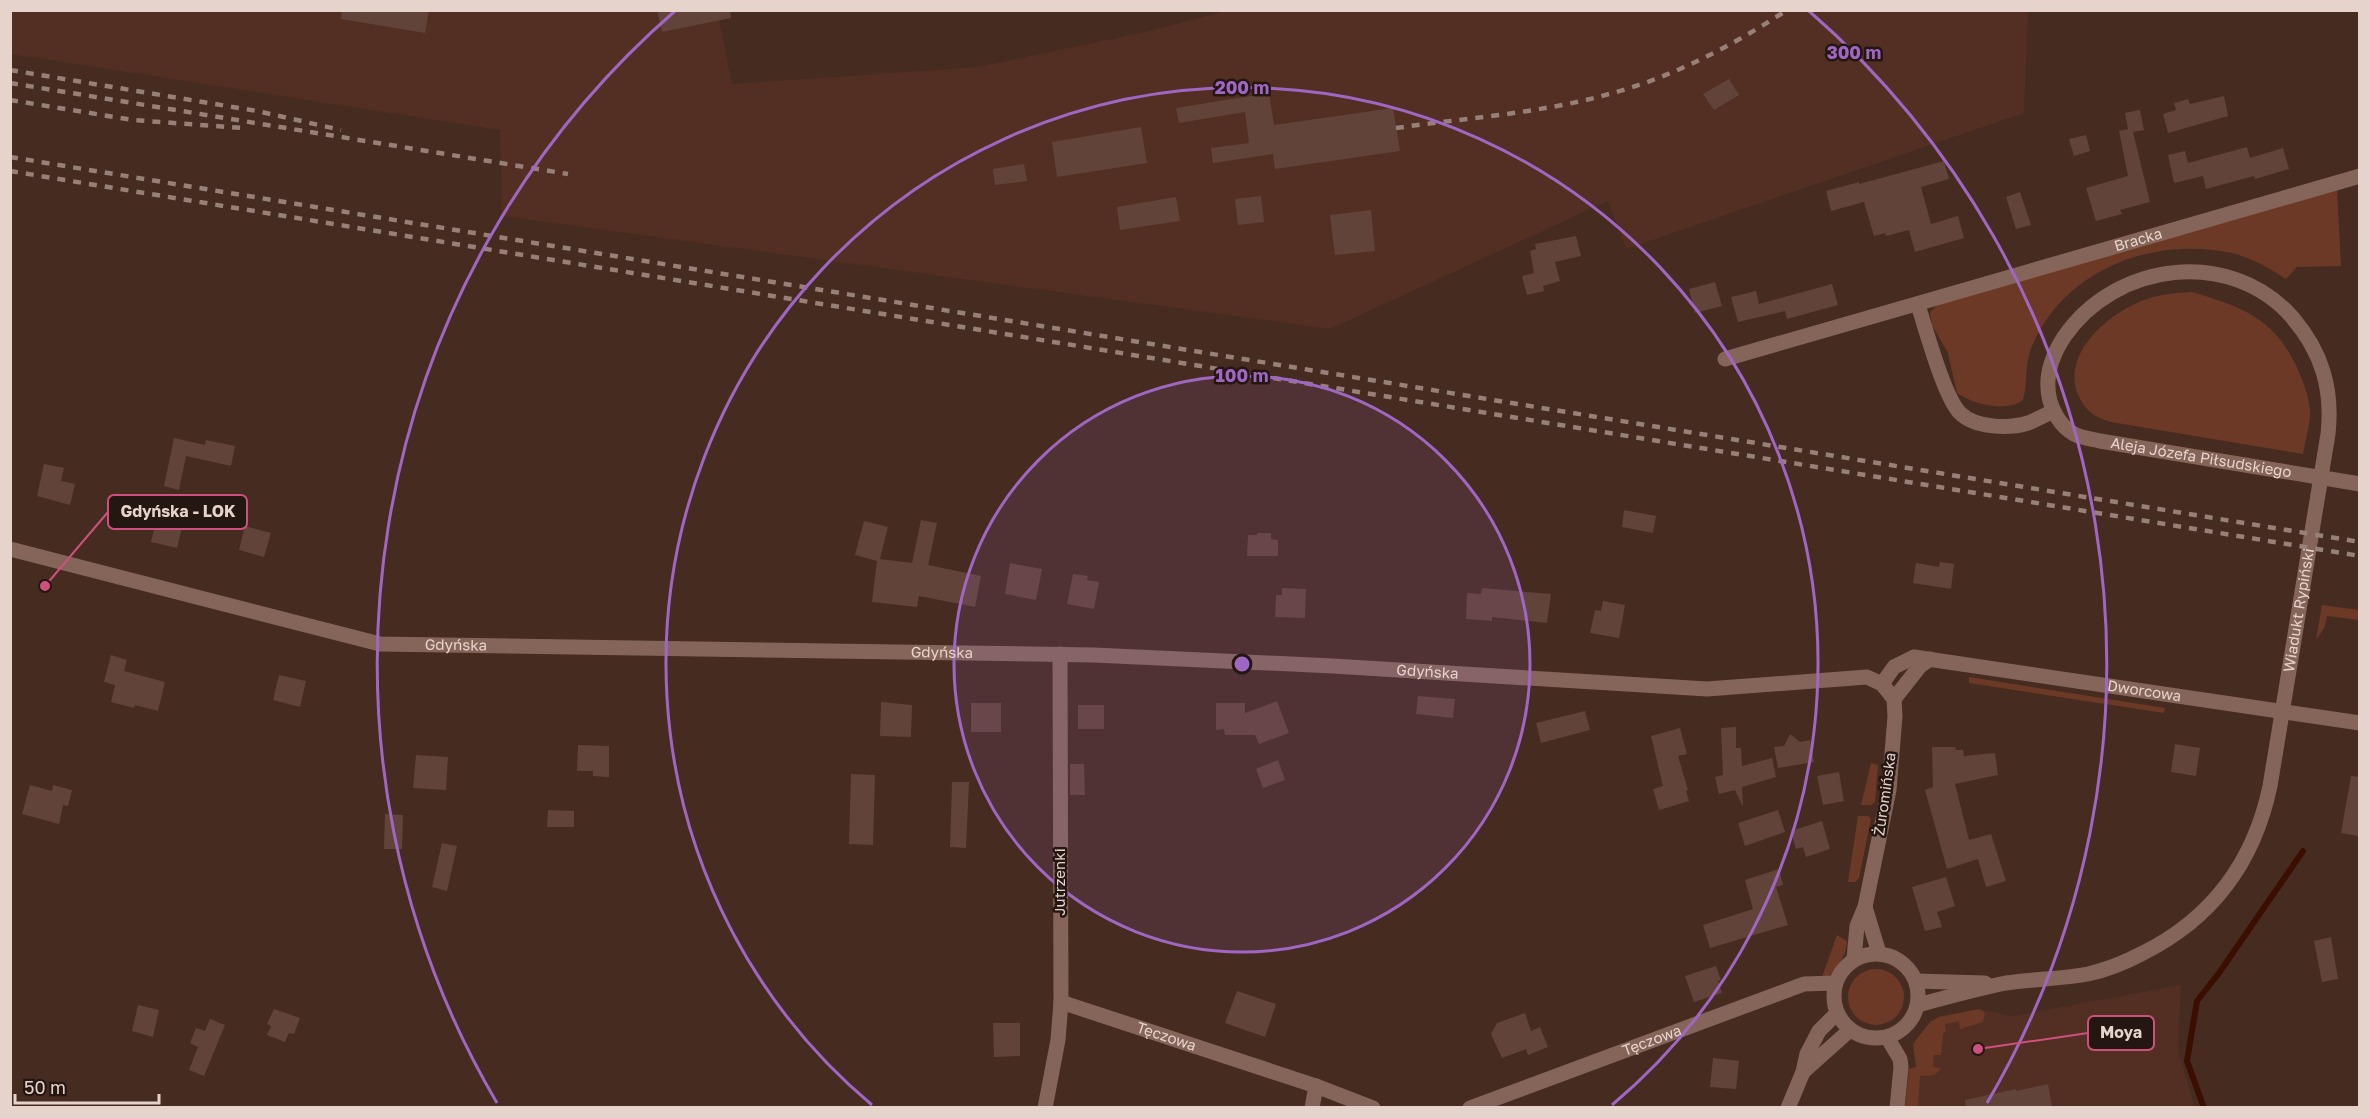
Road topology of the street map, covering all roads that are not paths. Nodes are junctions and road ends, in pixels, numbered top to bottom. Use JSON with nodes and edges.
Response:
{"nodes":[{"id":1,"x":2360,"y":176,"type":"edge"},
{"id":2,"x":1917,"y":304,"type":"junction"},
{"id":3,"x":1725,"y":359,"type":"dead end"},
{"id":4,"x":2053,"y":411,"type":"junction"},
{"id":5,"x":2360,"y":484,"type":"edge"},
{"id":6,"x":10,"y":549,"type":"edge"},
{"id":7,"x":1060,"y":654,"type":"junction"},
{"id":8,"x":1930,"y":659,"type":"junction"},
{"id":9,"x":1882,"y":684,"type":"junction"},
{"id":10,"x":1894,"y":699,"type":"junction"},
{"id":11,"x":2360,"y":723,"type":"edge"},
{"id":12,"x":1865,"y":907,"type":"junction"},
{"id":13,"x":1879,"y":953,"type":"junction"},
{"id":14,"x":1854,"y":959,"type":"junction"},
{"id":15,"x":1916,"y":981,"type":"junction"},
{"id":16,"x":1835,"y":983,"type":"junction"},
{"id":17,"x":2006,"y":983,"type":"junction"},
{"id":18,"x":1060,"y":1002,"type":"junction"},
{"id":19,"x":1918,"y":1005,"type":"junction"},
{"id":20,"x":1837,"y":1013,"type":"junction"},
{"id":21,"x":1850,"y":1030,"type":"junction"},
{"id":22,"x":1887,"y":1037,"type":"junction"},
{"id":23,"x":1803,"y":1072,"type":"junction"},
{"id":24,"x":1316,"y":1086,"type":"junction"},
{"id":25,"x":1045,"y":1107,"type":"edge"},
{"id":26,"x":1312,"y":1107,"type":"edge"},
{"id":27,"x":1373,"y":1107,"type":"edge"},
{"id":28,"x":1470,"y":1107,"type":"edge"},
{"id":29,"x":1788,"y":1107,"type":"edge"},
{"id":30,"x":1897,"y":1107,"type":"edge"}],
"edges":[{"from":1,"to":2,"type":"main road","name":"Bracka"},
{"from":2,"to":3,"type":"main road","name":"Bracka"},
{"from":2,"to":4,"type":"main road"},
{"from":4,"to":5,"type":"main road","name":"Aleja Józefa Piłsudskiego"},
{"from":4,"to":17,"type":"main road","name":"Wiadukt Rypiński"},
{"from":6,"to":7,"type":"main road","name":"Gdyńska"},
{"from":7,"to":9,"type":"main road","name":"Gdyńska"},
{"from":7,"to":18,"type":"main road","name":"Jutrzenki"},
{"from":8,"to":9,"type":"main road","name":"Dworcowa"},
{"from":8,"to":10,"type":"main road"},
{"from":8,"to":11,"type":"main road","name":"Dworcowa"},
{"from":9,"to":10,"type":"main road"},
{"from":10,"to":12,"type":"main road","name":"Żuromińska"},
{"from":12,"to":13,"type":"main road","name":"Żuromińska"},
{"from":12,"to":14,"type":"main road","name":"Żuromińska"},
{"from":13,"to":14,"type":"main road"},
{"from":13,"to":15,"type":"main road"},
{"from":14,"to":16,"type":"main road"},
{"from":15,"to":17,"type":"main road"},
{"from":15,"to":19,"type":"main road"},
{"from":16,"to":20,"type":"main road"},
{"from":16,"to":28,"type":"main road","name":"Tęczowa"},
{"from":17,"to":19,"type":"main road"},
{"from":18,"to":24,"type":"main road","name":"Tęczowa"},
{"from":18,"to":25,"type":"main road","name":"Jutrzenki"},
{"from":19,"to":22,"type":"main road"},
{"from":20,"to":21,"type":"main road"},
{"from":20,"to":23,"type":"main road"},
{"from":21,"to":22,"type":"main road"},
{"from":21,"to":23,"type":"main road"},
{"from":22,"to":30,"type":"main road"},
{"from":23,"to":29,"type":"main road"},
{"from":24,"to":26,"type":"main road"},
{"from":24,"to":27,"type":"main road","name":"Tęczowa"}]}
